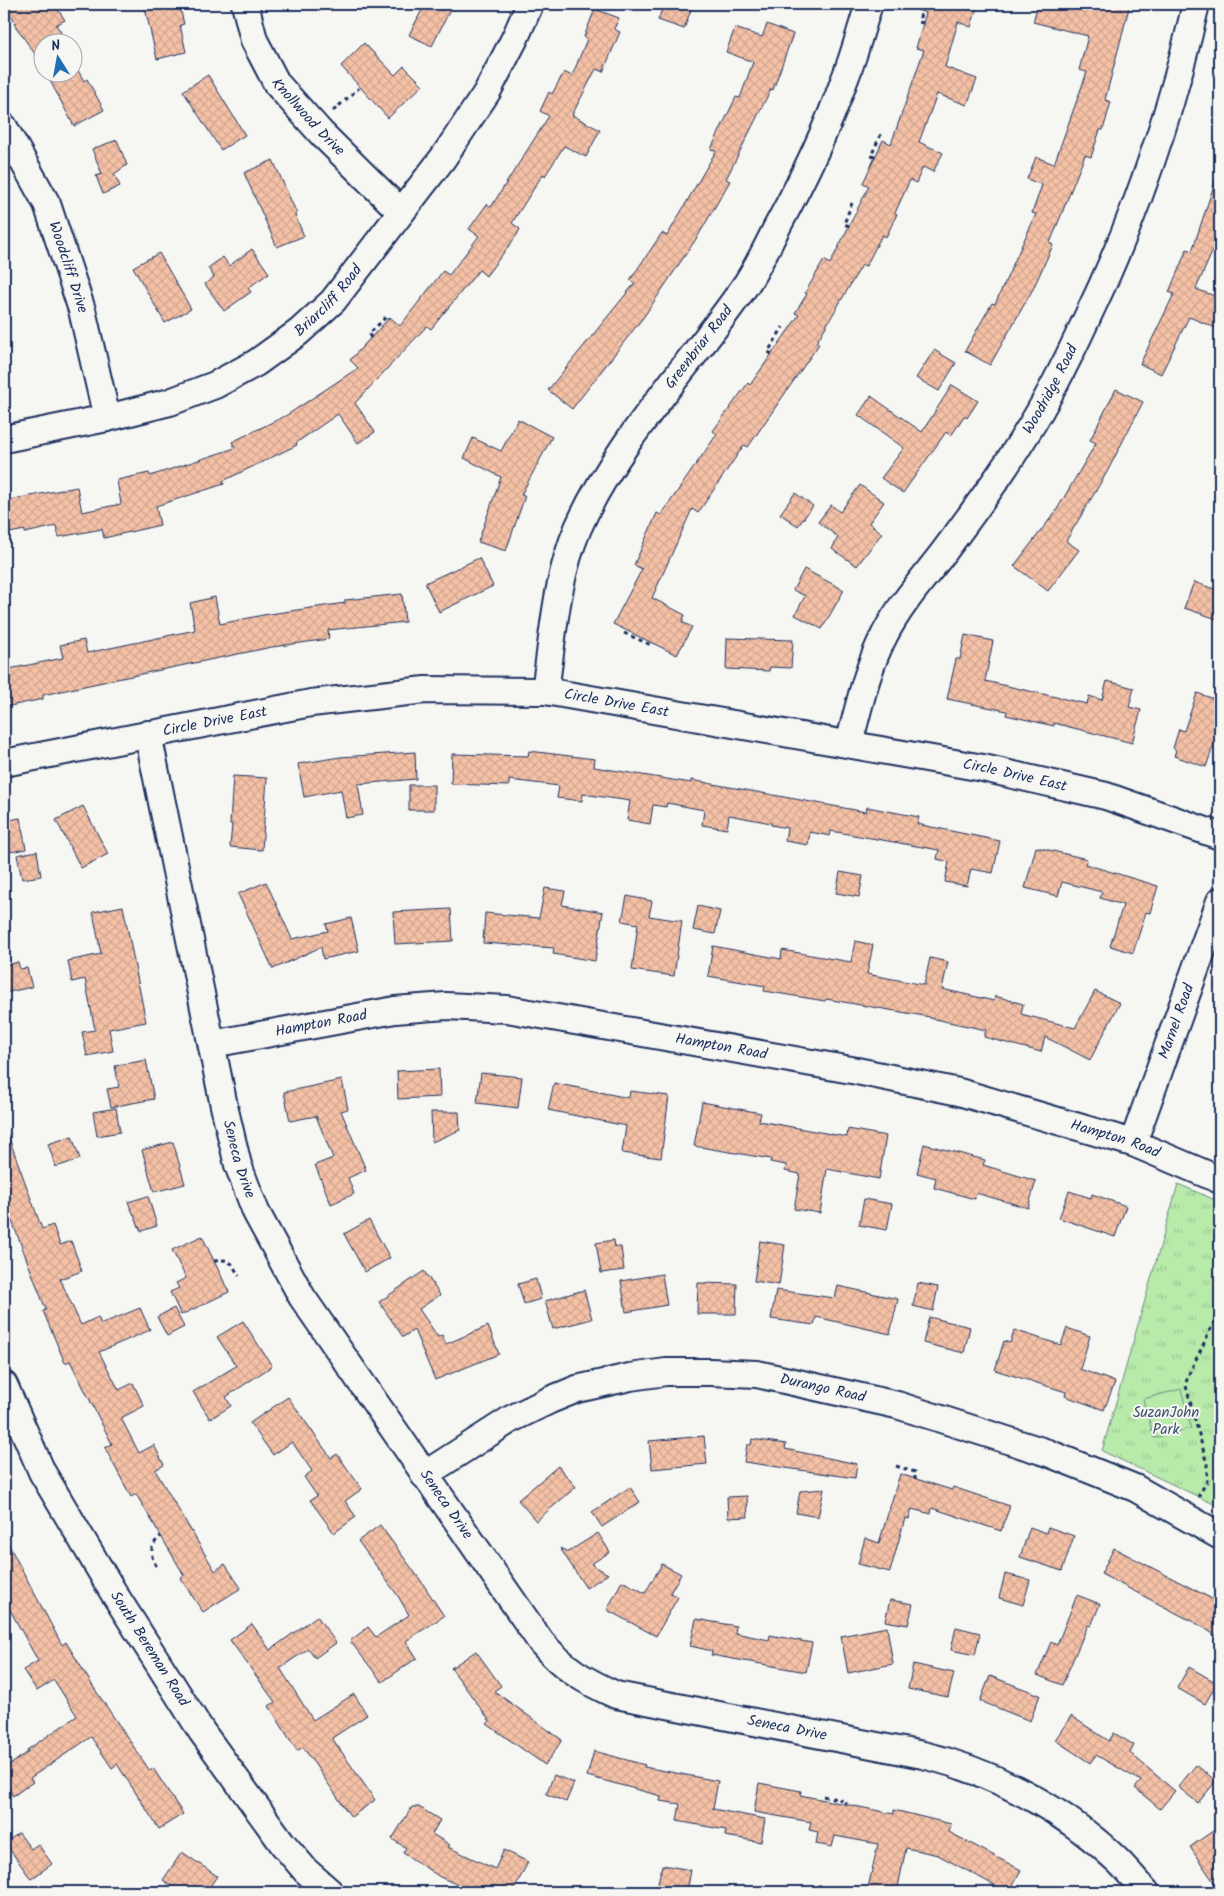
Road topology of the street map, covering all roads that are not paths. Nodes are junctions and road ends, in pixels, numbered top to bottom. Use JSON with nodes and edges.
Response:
{"nodes":[{"id":1,"x":245,"y":4,"type":"edge"},
{"id":2,"x":530,"y":4,"type":"edge"},
{"id":3,"x":870,"y":4,"type":"edge"},
{"id":4,"x":1196,"y":4,"type":"edge"},
{"id":5,"x":4,"y":127,"type":"edge"},
{"id":6,"x":401,"y":212,"type":"junction"},
{"id":7,"x":108,"y":418,"type":"junction"},
{"id":8,"x":4,"y":439,"type":"edge"},
{"id":9,"x":545,"y":691,"type":"junction"},
{"id":10,"x":148,"y":734,"type":"junction"},
{"id":11,"x":849,"y":744,"type":"junction"},
{"id":12,"x":4,"y":764,"type":"edge"},
{"id":13,"x":1220,"y":836,"type":"edge"},
{"id":14,"x":1220,"y":901,"type":"edge"},
{"id":15,"x":212,"y":1044,"type":"junction"},
{"id":16,"x":1133,"y":1143,"type":"junction"},
{"id":17,"x":1220,"y":1180,"type":"edge"},
{"id":18,"x":4,"y":1385,"type":"edge"},
{"id":19,"x":424,"y":1476,"type":"junction"},
{"id":20,"x":1220,"y":1536,"type":"edge"},
{"id":21,"x":330,"y":1892,"type":"edge"},
{"id":22,"x":1146,"y":1892,"type":"edge"}],
"edges":[{"from":1,"to":6,"type":"street","name":"Knollwood Drive"},
{"from":2,"to":6,"type":"street","name":"Briarcliff Road"},
{"from":3,"to":9,"type":"street","name":"Greenbriar Road"},
{"from":4,"to":11,"type":"street","name":"Woodridge Road"},
{"from":5,"to":7,"type":"street","name":"Woodcliff Drive"},
{"from":6,"to":7,"type":"street","name":"Briarcliff Road"},
{"from":7,"to":8,"type":"street","name":"Briarcliff Road"},
{"from":9,"to":10,"type":"street","name":"Circle Drive East"},
{"from":9,"to":11,"type":"street","name":"Circle Drive East"},
{"from":10,"to":12,"type":"street","name":"Circle Drive East"},
{"from":10,"to":15,"type":"street","name":"Seneca Drive"},
{"from":11,"to":13,"type":"street","name":"Circle Drive East"},
{"from":14,"to":16,"type":"street","name":"Marnel Road"},
{"from":15,"to":16,"type":"street","name":"Hampton Road"},
{"from":15,"to":19,"type":"street","name":"Seneca Drive"},
{"from":16,"to":17,"type":"street","name":"Hampton Road"},
{"from":18,"to":21,"type":"street","name":"South Bereman Road"},
{"from":19,"to":20,"type":"street","name":"Durango Road"},
{"from":19,"to":22,"type":"street","name":"Seneca Drive"}]}
